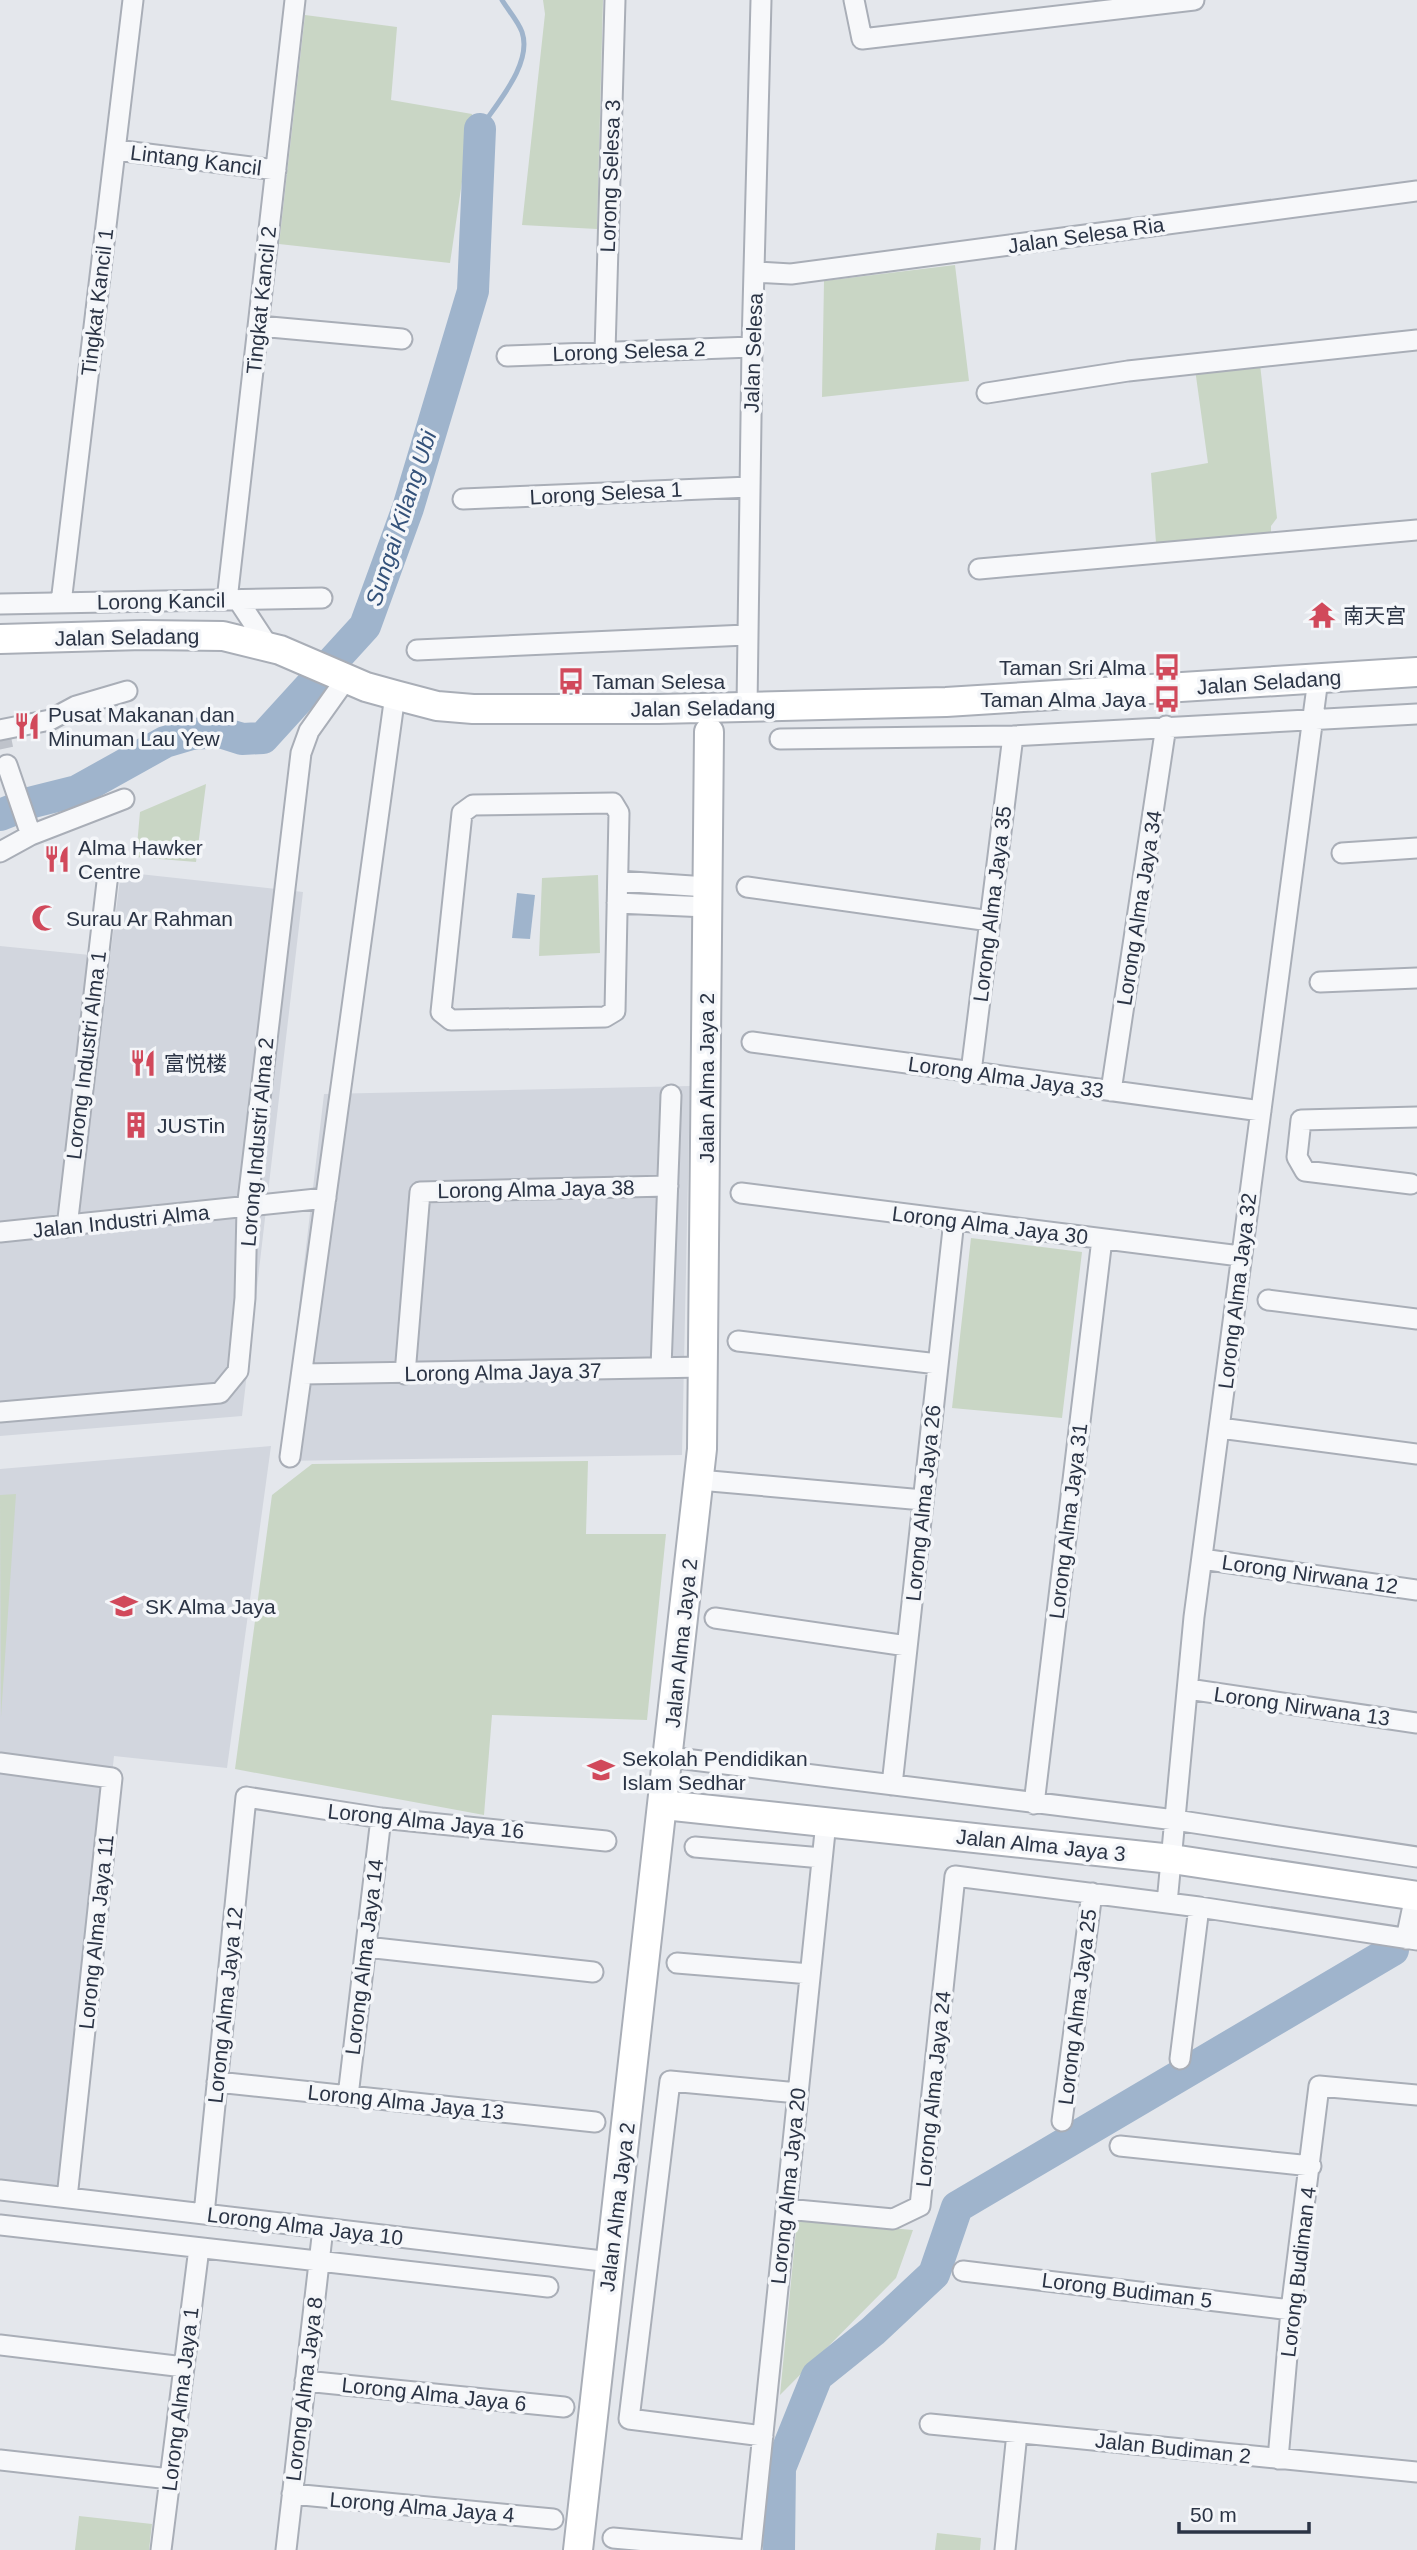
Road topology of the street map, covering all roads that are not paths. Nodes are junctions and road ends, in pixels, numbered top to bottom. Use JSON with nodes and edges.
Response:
{"nodes":[{"id":1,"x":133,"y":0,"type":"edge"},
{"id":2,"x":295,"y":0,"type":"edge"},
{"id":3,"x":615,"y":0,"type":"edge"},
{"id":4,"x":761,"y":0,"type":"edge"},
{"id":5,"x":853,"y":0,"type":"edge"},
{"id":6,"x":1194,"y":0,"type":"edge"},
{"id":7,"x":116,"y":150,"type":"junction"},
{"id":8,"x":276,"y":170,"type":"junction"},
{"id":9,"x":1417,"y":191,"type":"edge"},
{"id":10,"x":755,"y":272,"type":"junction"},
{"id":11,"x":258,"y":326,"type":"junction"},
{"id":12,"x":402,"y":339,"type":"dead end"},
{"id":13,"x":1417,"y":340,"type":"edge"},
{"id":14,"x":752,"y":347,"type":"junction"},
{"id":15,"x":606,"y":352,"type":"junction"},
{"id":16,"x":507,"y":356,"type":"dead end"},
{"id":17,"x":987,"y":393,"type":"dead end"},
{"id":18,"x":750,"y":487,"type":"junction"},
{"id":19,"x":463,"y":499,"type":"dead end"},
{"id":20,"x":1417,"y":530,"type":"edge"},
{"id":21,"x":979,"y":569,"type":"dead end"},
{"id":22,"x":322,"y":598,"type":"dead end"},
{"id":23,"x":232,"y":600,"type":"junction"},
{"id":24,"x":61,"y":603,"type":"junction"},
{"id":25,"x":0,"y":604,"type":"edge"},
{"id":26,"x":746,"y":635,"type":"junction"},
{"id":27,"x":0,"y":639,"type":"edge"},
{"id":28,"x":274,"y":649,"type":"junction"},
{"id":29,"x":417,"y":650,"type":"dead end"},
{"id":30,"x":1417,"y":672,"type":"edge"},
{"id":31,"x":341,"y":676,"type":"junction"},
{"id":32,"x":1318,"y":680,"type":"junction"},
{"id":33,"x":127,"y":691,"type":"dead end"},
{"id":34,"x":395,"y":695,"type":"junction"},
{"id":35,"x":777,"y":706,"type":"junction"},
{"id":36,"x":747,"y":707,"type":"junction"},
{"id":37,"x":658,"y":709,"type":"junction"},
{"id":38,"x":1417,"y":714,"type":"edge"},
{"id":39,"x":1312,"y":721,"type":"junction"},
{"id":40,"x":1166,"y":726,"type":"junction"},
{"id":41,"x":0,"y":730,"type":"edge"},
{"id":42,"x":709,"y":732,"type":"junction"},
{"id":43,"x":1013,"y":736,"type":"junction"},
{"id":44,"x":780,"y":739,"type":"dead end"},
{"id":45,"x":10,"y":775,"type":"dead end"},
{"id":46,"x":124,"y":799,"type":"dead end"},
{"id":47,"x":29,"y":829,"type":"junction"},
{"id":48,"x":1417,"y":848,"type":"edge"},
{"id":49,"x":0,"y":852,"type":"edge"},
{"id":50,"x":1342,"y":853,"type":"dead end"},
{"id":51,"x":618,"y":881,"type":"junction"},
{"id":52,"x":107,"y":883,"type":"dead end"},
{"id":53,"x":747,"y":887,"type":"dead end"},
{"id":54,"x":707,"y":897,"type":"junction"},
{"id":55,"x":617,"y":903,"type":"junction"},
{"id":56,"x":990,"y":921,"type":"junction"},
{"id":57,"x":1417,"y":978,"type":"edge"},
{"id":58,"x":1320,"y":982,"type":"dead end"},
{"id":59,"x":752,"y":1042,"type":"dead end"},
{"id":60,"x":971,"y":1072,"type":"junction"},
{"id":61,"x":1111,"y":1091,"type":"junction"},
{"id":62,"x":671,"y":1094,"type":"dead end"},
{"id":63,"x":1261,"y":1111,"type":"junction"},
{"id":64,"x":1417,"y":1117,"type":"edge"},
{"id":65,"x":1411,"y":1184,"type":"dead end"},
{"id":66,"x":667,"y":1186,"type":"junction"},
{"id":67,"x":740,"y":1193,"type":"dead end"},
{"id":68,"x":326,"y":1198,"type":"junction"},
{"id":69,"x":247,"y":1209,"type":"junction"},
{"id":70,"x":954,"y":1220,"type":"junction"},
{"id":71,"x":67,"y":1227,"type":"junction"},
{"id":72,"x":0,"y":1232,"type":"edge"},
{"id":73,"x":1102,"y":1239,"type":"junction"},
{"id":74,"x":1240,"y":1256,"type":"junction"},
{"id":75,"x":1268,"y":1300,"type":"dead end"},
{"id":76,"x":1417,"y":1319,"type":"edge"},
{"id":77,"x":738,"y":1341,"type":"dead end"},
{"id":78,"x":938,"y":1364,"type":"junction"},
{"id":79,"x":704,"y":1367,"type":"junction"},
{"id":80,"x":661,"y":1368,"type":"junction"},
{"id":81,"x":302,"y":1374,"type":"junction"},
{"id":82,"x":405,"y":1374,"type":"junction"},
{"id":83,"x":0,"y":1412,"type":"edge"},
{"id":84,"x":1220,"y":1428,"type":"junction"},
{"id":85,"x":1417,"y":1454,"type":"edge"},
{"id":86,"x":290,"y":1457,"type":"dead end"},
{"id":87,"x":699,"y":1480,"type":"junction"},
{"id":88,"x":923,"y":1500,"type":"junction"},
{"id":89,"x":1202,"y":1559,"type":"junction"},
{"id":90,"x":1417,"y":1590,"type":"edge"},
{"id":91,"x":715,"y":1618,"type":"dead end"},
{"id":92,"x":907,"y":1646,"type":"junction"},
{"id":93,"x":1188,"y":1689,"type":"junction"},
{"id":94,"x":1417,"y":1723,"type":"edge"},
{"id":95,"x":669,"y":1757,"type":"junction"},
{"id":96,"x":0,"y":1763,"type":"edge"},
{"id":97,"x":892,"y":1785,"type":"junction"},
{"id":98,"x":246,"y":1797,"type":"joint"},
{"id":99,"x":1034,"y":1804,"type":"junction"},
{"id":100,"x":664,"y":1805,"type":"junction"},
{"id":101,"x":381,"y":1818,"type":"junction"},
{"id":102,"x":1175,"y":1821,"type":"junction"},
{"id":103,"x":825,"y":1822,"type":"junction"},
{"id":104,"x":606,"y":1841,"type":"dead end"},
{"id":105,"x":695,"y":1847,"type":"dead end"},
{"id":106,"x":1417,"y":1857,"type":"edge"},
{"id":107,"x":822,"y":1858,"type":"junction"},
{"id":108,"x":1172,"y":1859,"type":"junction"},
{"id":109,"x":955,"y":1876,"type":"joint"},
{"id":110,"x":1091,"y":1894,"type":"junction"},
{"id":111,"x":1416,"y":1896,"type":"edge"},
{"id":112,"x":1167,"y":1903,"type":"junction"},
{"id":113,"x":1199,"y":1907,"type":"junction"},
{"id":114,"x":1412,"y":1939,"type":"edge"},
{"id":115,"x":366,"y":1947,"type":"junction"},
{"id":116,"x":677,"y":1963,"type":"dead end"},
{"id":117,"x":593,"y":1972,"type":"dead end"},
{"id":118,"x":810,"y":1974,"type":"junction"},
{"id":119,"x":1180,"y":2059,"type":"dead end"},
{"id":120,"x":217,"y":2082,"type":"junction"},
{"id":121,"x":798,"y":2093,"type":"junction"},
{"id":122,"x":1417,"y":2095,"type":"edge"},
{"id":123,"x":348,"y":2096,"type":"junction"},
{"id":124,"x":1062,"y":2121,"type":"dead end"},
{"id":125,"x":595,"y":2122,"type":"dead end"},
{"id":126,"x":1120,"y":2146,"type":"dead end"},
{"id":127,"x":1311,"y":2166,"type":"junction"},
{"id":128,"x":0,"y":2190,"type":"edge"},
{"id":129,"x":67,"y":2198,"type":"junction"},
{"id":130,"x":786,"y":2209,"type":"junction"},
{"id":131,"x":204,"y":2214,"type":"junction"},
{"id":132,"x":0,"y":2225,"type":"edge"},
{"id":133,"x":323,"y":2228,"type":"junction"},
{"id":134,"x":199,"y":2248,"type":"junction"},
{"id":135,"x":319,"y":2262,"type":"junction"},
{"id":136,"x":611,"y":2262,"type":"junction"},
{"id":137,"x":964,"y":2271,"type":"dead end"},
{"id":138,"x":548,"y":2287,"type":"dead end"},
{"id":139,"x":1291,"y":2310,"type":"junction"},
{"id":140,"x":0,"y":2344,"type":"edge"},
{"id":141,"x":184,"y":2367,"type":"junction"},
{"id":142,"x":305,"y":2381,"type":"junction"},
{"id":143,"x":564,"y":2407,"type":"dead end"},
{"id":144,"x":930,"y":2424,"type":"dead end"},
{"id":145,"x":1017,"y":2433,"type":"junction"},
{"id":146,"x":763,"y":2436,"type":"junction"},
{"id":147,"x":1278,"y":2459,"type":"junction"},
{"id":148,"x":0,"y":2460,"type":"edge"},
{"id":149,"x":1417,"y":2472,"type":"edge"},
{"id":150,"x":170,"y":2479,"type":"junction"},
{"id":151,"x":292,"y":2494,"type":"junction"},
{"id":152,"x":552,"y":2519,"type":"dead end"},
{"id":153,"x":613,"y":2538,"type":"dead end"},
{"id":154,"x":161,"y":2550,"type":"edge"},
{"id":155,"x":286,"y":2550,"type":"edge"},
{"id":156,"x":578,"y":2550,"type":"edge"},
{"id":157,"x":749,"y":2550,"type":"edge"},
{"id":158,"x":1004,"y":2550,"type":"edge"}],
"edges":[{"from":1,"to":7,"type":"street","name":"Tingkat Kancil 1"},
{"from":2,"to":8,"type":"street","name":"Tingkat Kancil 2"},
{"from":3,"to":15,"type":"street","name":"Lorong Selesa 3"},
{"from":4,"to":10,"type":"street","name":"Jalan Selesa"},
{"from":5,"to":6,"type":"street"},
{"from":7,"to":8,"type":"street","name":"Lintang Kancil"},
{"from":7,"to":24,"type":"street","name":"Tingkat Kancil 1"},
{"from":8,"to":11,"type":"street","name":"Tingkat Kancil 2"},
{"from":9,"to":10,"type":"street","name":"Jalan Selesa Ria"},
{"from":10,"to":14,"type":"street","name":"Jalan Selesa"},
{"from":11,"to":12,"type":"street"},
{"from":11,"to":23,"type":"street","name":"Tingkat Kancil 2"},
{"from":13,"to":17,"type":"street"},
{"from":14,"to":15,"type":"street","name":"Lorong Selesa 2"},
{"from":14,"to":18,"type":"street","name":"Jalan Selesa"},
{"from":15,"to":16,"type":"street","name":"Lorong Selesa 2"},
{"from":18,"to":19,"type":"street","name":"Lorong Selesa 1"},
{"from":18,"to":26,"type":"street","name":"Jalan Selesa"},
{"from":20,"to":21,"type":"street"},
{"from":22,"to":23,"type":"street","name":"Lorong Kancil"},
{"from":23,"to":24,"type":"street","name":"Lorong Kancil"},
{"from":23,"to":28,"type":"street"},
{"from":24,"to":25,"type":"street","name":"Lorong Kancil"},
{"from":26,"to":29,"type":"street"},
{"from":26,"to":36,"type":"street","name":"Jalan Selesa"},
{"from":27,"to":28,"type":"street","name":"Jalan Seladang"},
{"from":28,"to":31,"type":"street","name":"Jalan Seladang"},
{"from":30,"to":32,"type":"street","name":"Jalan Seladang"},
{"from":31,"to":34,"type":"street","name":"Jalan Seladang"},
{"from":31,"to":69,"type":"street","name":"Lorong Industri Alma 2"},
{"from":32,"to":35,"type":"street","name":"Jalan Seladang"},
{"from":32,"to":39,"type":"street","name":"Lorong Alma Jaya 32"},
{"from":33,"to":41,"type":"street"},
{"from":34,"to":37,"type":"street","name":"Jalan Seladang"},
{"from":34,"to":68,"type":"street"},
{"from":35,"to":36,"type":"street","name":"Jalan Seladang"},
{"from":35,"to":42,"type":"street"},
{"from":36,"to":37,"type":"street","name":"Jalan Seladang"},
{"from":37,"to":42,"type":"street"},
{"from":38,"to":39,"type":"street","name":"Jalan Seladang"},
{"from":39,"to":40,"type":"street","name":"Jalan Seladang"},
{"from":39,"to":63,"type":"street","name":"Lorong Alma Jaya 32"},
{"from":40,"to":43,"type":"street","name":"Jalan Seladang"},
{"from":40,"to":61,"type":"street","name":"Lorong Alma Jaya 34"},
{"from":42,"to":54,"type":"street","name":"Jalan Alma Jaya 2"},
{"from":43,"to":44,"type":"street","name":"Jalan Seladang"},
{"from":43,"to":56,"type":"street","name":"Lorong Alma Jaya 35"},
{"from":45,"to":47,"type":"street"},
{"from":46,"to":47,"type":"street"},
{"from":47,"to":49,"type":"street"},
{"from":48,"to":50,"type":"street"},
{"from":51,"to":54,"type":"street"},
{"from":51,"to":55,"type":"street"},
{"from":51,"to":55,"type":"street"},
{"from":52,"to":71,"type":"street","name":"Lorong Industri Alma 1"},
{"from":53,"to":56,"type":"street"},
{"from":54,"to":55,"type":"street"},
{"from":54,"to":79,"type":"street","name":"Jalan Alma Jaya 2"},
{"from":56,"to":60,"type":"street","name":"Lorong Alma Jaya 35"},
{"from":57,"to":58,"type":"street"},
{"from":59,"to":60,"type":"street","name":"Lorong Alma Jaya 33"},
{"from":60,"to":61,"type":"street","name":"Lorong Alma Jaya 33"},
{"from":61,"to":63,"type":"street","name":"Lorong Alma Jaya 33"},
{"from":62,"to":66,"type":"street"},
{"from":63,"to":74,"type":"street","name":"Lorong Alma Jaya 32"},
{"from":64,"to":65,"type":"street"},
{"from":66,"to":80,"type":"street"},
{"from":66,"to":82,"type":"street","name":"Lorong Alma Jaya 38"},
{"from":67,"to":70,"type":"street","name":"Lorong Alma Jaya 30"},
{"from":68,"to":69,"type":"street","name":"Jalan Industri Alma"},
{"from":68,"to":81,"type":"street"},
{"from":69,"to":71,"type":"street","name":"Jalan Industri Alma"},
{"from":69,"to":83,"type":"street","name":"Lorong Industri Alma 2"},
{"from":70,"to":73,"type":"street","name":"Lorong Alma Jaya 30"},
{"from":70,"to":78,"type":"street","name":"Lorong Alma Jaya 26"},
{"from":71,"to":72,"type":"street","name":"Jalan Industri Alma"},
{"from":73,"to":74,"type":"street","name":"Lorong Alma Jaya 30"},
{"from":73,"to":99,"type":"street","name":"Lorong Alma Jaya 31"},
{"from":74,"to":84,"type":"street","name":"Lorong Alma Jaya 32"},
{"from":75,"to":76,"type":"street"},
{"from":77,"to":78,"type":"street"},
{"from":78,"to":88,"type":"street","name":"Lorong Alma Jaya 26"},
{"from":79,"to":80,"type":"street","name":"Lorong Alma Jaya 37"},
{"from":79,"to":87,"type":"street","name":"Jalan Alma Jaya 2"},
{"from":80,"to":82,"type":"street","name":"Lorong Alma Jaya 37"},
{"from":81,"to":82,"type":"street","name":"Lorong Alma Jaya 37"},
{"from":81,"to":86,"type":"street"},
{"from":84,"to":85,"type":"street"},
{"from":84,"to":89,"type":"street","name":"Lorong Alma Jaya 32"},
{"from":87,"to":88,"type":"street"},
{"from":87,"to":95,"type":"street","name":"Jalan Alma Jaya 2"},
{"from":88,"to":92,"type":"street","name":"Lorong Alma Jaya 26"},
{"from":89,"to":90,"type":"street","name":"Lorong Nirwana 12"},
{"from":89,"to":93,"type":"street","name":"Lorong Alma Jaya 32"},
{"from":91,"to":92,"type":"street"},
{"from":92,"to":97,"type":"street","name":"Lorong Alma Jaya 26"},
{"from":93,"to":94,"type":"street","name":"Lorong Nirwana 13"},
{"from":93,"to":102,"type":"street","name":"Lorong Alma Jaya 32"},
{"from":95,"to":97,"type":"street","name":"Jalan Alma Jaya 3"},
{"from":95,"to":100,"type":"street","name":"Jalan Alma Jaya 2"},
{"from":96,"to":129,"type":"street","name":"Lorong Alma Jaya 11"},
{"from":97,"to":99,"type":"street","name":"Jalan Alma Jaya 3"},
{"from":98,"to":101,"type":"street","name":"Lorong Alma Jaya 16"},
{"from":98,"to":120,"type":"street","name":"Lorong Alma Jaya 12"},
{"from":99,"to":102,"type":"street","name":"Jalan Alma Jaya 3"},
{"from":100,"to":103,"type":"street","name":"Jalan Alma Jaya 3"},
{"from":100,"to":136,"type":"street","name":"Jalan Alma Jaya 2"},
{"from":101,"to":104,"type":"street","name":"Lorong Alma Jaya 16"},
{"from":101,"to":115,"type":"street","name":"Lorong Alma Jaya 14"},
{"from":102,"to":106,"type":"street","name":"Jalan Alma Jaya 3"},
{"from":102,"to":108,"type":"street","name":"Lorong Alma Jaya 32"},
{"from":103,"to":107,"type":"street","name":"Lorong Alma Jaya 20"},
{"from":103,"to":108,"type":"street","name":"Jalan Alma Jaya 3"},
{"from":105,"to":107,"type":"street"},
{"from":107,"to":118,"type":"street","name":"Lorong Alma Jaya 20"},
{"from":108,"to":111,"type":"street","name":"Jalan Alma Jaya 3"},
{"from":108,"to":112,"type":"street","name":"Lorong Alma Jaya 32"},
{"from":109,"to":110,"type":"street","name":"Jalan Alma Jaya 3"},
{"from":109,"to":130,"type":"street","name":"Lorong Alma Jaya 24"},
{"from":110,"to":112,"type":"street","name":"Jalan Alma Jaya 3"},
{"from":110,"to":124,"type":"street","name":"Lorong Alma Jaya 25"},
{"from":111,"to":114,"type":"street"},
{"from":112,"to":113,"type":"street","name":"Jalan Alma Jaya 3"},
{"from":113,"to":114,"type":"street","name":"Jalan Alma Jaya 3"},
{"from":113,"to":119,"type":"street"},
{"from":115,"to":117,"type":"street"},
{"from":115,"to":123,"type":"street","name":"Lorong Alma Jaya 14"},
{"from":116,"to":118,"type":"street"},
{"from":118,"to":121,"type":"street","name":"Lorong Alma Jaya 20"},
{"from":120,"to":123,"type":"street","name":"Lorong Alma Jaya 13"},
{"from":120,"to":131,"type":"street","name":"Lorong Alma Jaya 12"},
{"from":121,"to":130,"type":"street","name":"Lorong Alma Jaya 20"},
{"from":121,"to":146,"type":"street","name":"Jalan Alma Jaya 2"},
{"from":122,"to":127,"type":"street","name":"Lorong Budiman 4"},
{"from":123,"to":125,"type":"street","name":"Lorong Alma Jaya 13"},
{"from":126,"to":127,"type":"street"},
{"from":127,"to":139,"type":"street","name":"Lorong Budiman 4"},
{"from":128,"to":129,"type":"street","name":"Lorong Alma Jaya 10"},
{"from":129,"to":131,"type":"street","name":"Lorong Alma Jaya 10"},
{"from":130,"to":146,"type":"street","name":"Lorong Alma Jaya 20"},
{"from":131,"to":133,"type":"street","name":"Lorong Alma Jaya 10"},
{"from":132,"to":134,"type":"street","name":"Lorong Alma Jaya 10"},
{"from":133,"to":135,"type":"street","name":"Lorong Alma Jaya 8"},
{"from":133,"to":136,"type":"street","name":"Lorong Alma Jaya 10"},
{"from":134,"to":135,"type":"street","name":"Lorong Alma Jaya 10"},
{"from":134,"to":141,"type":"street","name":"Lorong Alma Jaya 1"},
{"from":135,"to":138,"type":"street","name":"Lorong Alma Jaya 10"},
{"from":135,"to":142,"type":"street","name":"Lorong Alma Jaya 8"},
{"from":136,"to":156,"type":"street","name":"Jalan Alma Jaya 2"},
{"from":137,"to":139,"type":"street","name":"Lorong Budiman 5"},
{"from":139,"to":147,"type":"street","name":"Lorong Budiman 4"},
{"from":140,"to":141,"type":"street"},
{"from":141,"to":150,"type":"street","name":"Lorong Alma Jaya 1"},
{"from":142,"to":143,"type":"street","name":"Lorong Alma Jaya 6"},
{"from":142,"to":151,"type":"street","name":"Lorong Alma Jaya 8"},
{"from":144,"to":145,"type":"street","name":"Jalan Budiman 2"},
{"from":145,"to":147,"type":"street","name":"Jalan Budiman 2"},
{"from":145,"to":158,"type":"street"},
{"from":146,"to":157,"type":"street","name":"Lorong Alma Jaya 20"},
{"from":147,"to":149,"type":"street","name":"Jalan Budiman 2"},
{"from":148,"to":150,"type":"street"},
{"from":150,"to":154,"type":"street","name":"Lorong Alma Jaya 1"},
{"from":151,"to":152,"type":"street","name":"Lorong Alma Jaya 4"},
{"from":151,"to":155,"type":"street","name":"Lorong Alma Jaya 8"},
{"from":153,"to":157,"type":"street"}]}
